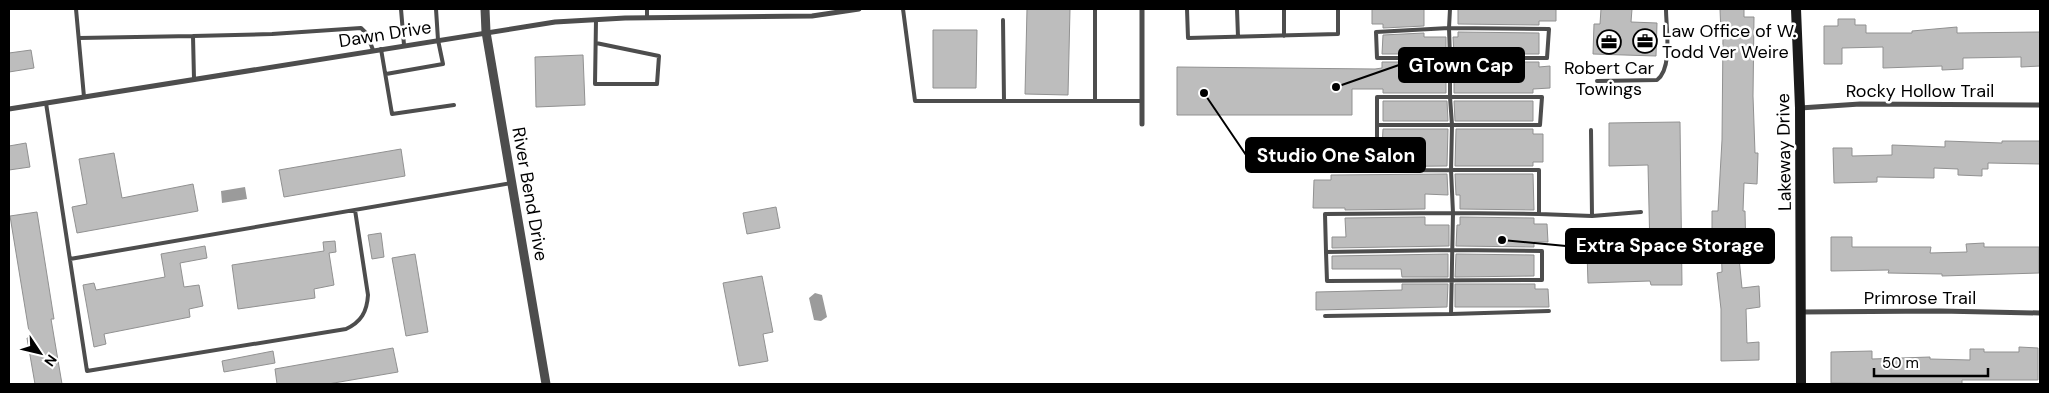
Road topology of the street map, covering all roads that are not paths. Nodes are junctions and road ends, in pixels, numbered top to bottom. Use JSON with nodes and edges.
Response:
{"nodes":[{"id":1,"x":76,"y":9,"type":"edge"},
{"id":2,"x":401,"y":9,"type":"edge"},
{"id":3,"x":436,"y":9,"type":"edge"},
{"id":4,"x":485,"y":9,"type":"edge"},
{"id":5,"x":648,"y":9,"type":"edge"},
{"id":6,"x":858,"y":9,"type":"edge"},
{"id":7,"x":903,"y":9,"type":"edge"},
{"id":8,"x":1095,"y":9,"type":"edge"},
{"id":9,"x":1142,"y":9,"type":"edge"},
{"id":10,"x":1187,"y":9,"type":"edge"},
{"id":11,"x":1237,"y":9,"type":"edge"},
{"id":12,"x":1284,"y":9,"type":"edge"},
{"id":13,"x":1338,"y":9,"type":"edge"},
{"id":14,"x":1450,"y":9,"type":"edge"},
{"id":15,"x":1666,"y":9,"type":"edge"},
{"id":16,"x":1796,"y":9,"type":"edge"},
{"id":17,"x":647,"y":18,"type":"junction"},
{"id":18,"x":596,"y":20,"type":"junction"},
{"id":19,"x":1003,"y":20,"type":"dead end"},
{"id":20,"x":1449,"y":28,"type":"junction"},
{"id":21,"x":486,"y":32,"type":"junction"},
{"id":22,"x":193,"y":36,"type":"junction"},
{"id":23,"x":1284,"y":36,"type":"junction"},
{"id":24,"x":1238,"y":37,"type":"junction"},
{"id":25,"x":79,"y":38,"type":"junction"},
{"id":26,"x":438,"y":40,"type":"junction"},
{"id":27,"x":596,"y":43,"type":"junction"},
{"id":28,"x":404,"y":46,"type":"junction"},
{"id":29,"x":381,"y":49,"type":"junction"},
{"id":30,"x":373,"y":50,"type":"junction"},
{"id":31,"x":1450,"y":58,"type":"junction"},
{"id":32,"x":386,"y":74,"type":"junction"},
{"id":33,"x":194,"y":79,"type":"junction"},
{"id":34,"x":1597,"y":81,"type":"dead end"},
{"id":35,"x":84,"y":97,"type":"junction"},
{"id":36,"x":1450,"y":97,"type":"junction"},
{"id":37,"x":1004,"y":101,"type":"junction"},
{"id":38,"x":1095,"y":101,"type":"junction"},
{"id":39,"x":1142,"y":101,"type":"junction"},
{"id":40,"x":46,"y":103,"type":"junction"},
{"id":41,"x":454,"y":105,"type":"dead end"},
{"id":42,"x":2040,"y":105,"type":"edge"},
{"id":43,"x":1800,"y":108,"type":"junction"},
{"id":44,"x":9,"y":109,"type":"edge"},
{"id":45,"x":1142,"y":124,"type":"dead end"},
{"id":46,"x":1376,"y":125,"type":"junction"},
{"id":47,"x":1452,"y":125,"type":"junction"},
{"id":48,"x":1591,"y":130,"type":"dead end"},
{"id":49,"x":1451,"y":170,"type":"junction"},
{"id":50,"x":512,"y":183,"type":"junction"},
{"id":51,"x":355,"y":210,"type":"junction"},
{"id":52,"x":1641,"y":212,"type":"dead end"},
{"id":53,"x":1453,"y":213,"type":"junction"},
{"id":54,"x":1539,"y":214,"type":"junction"},
{"id":55,"x":1592,"y":216,"type":"junction"},
{"id":56,"x":1452,"y":250,"type":"junction"},
{"id":57,"x":1326,"y":252,"type":"junction"},
{"id":58,"x":70,"y":259,"type":"junction"},
{"id":59,"x":1452,"y":281,"type":"junction"},
{"id":60,"x":1549,"y":311,"type":"dead end"},
{"id":61,"x":1801,"y":312,"type":"junction"},
{"id":62,"x":2040,"y":312,"type":"edge"},
{"id":63,"x":1451,"y":314,"type":"junction"},
{"id":64,"x":1325,"y":316,"type":"dead end"},
{"id":65,"x":546,"y":384,"type":"edge"},
{"id":66,"x":1801,"y":384,"type":"edge"}],
"edges":[{"from":1,"to":25,"type":"lane"},
{"from":2,"to":28,"type":"lane"},
{"from":3,"to":26,"type":"lane"},
{"from":4,"to":21,"type":"street","name":"River Bend Drive"},
{"from":5,"to":17,"type":"lane"},
{"from":6,"to":17,"type":"street","name":"Dawn Drive"},
{"from":7,"to":37,"type":"lane"},
{"from":8,"to":38,"type":"lane"},
{"from":9,"to":39,"type":"street"},
{"from":10,"to":24,"type":"lane"},
{"from":11,"to":24,"type":"lane"},
{"from":12,"to":23,"type":"lane"},
{"from":13,"to":23,"type":"lane"},
{"from":14,"to":20,"type":"lane"},
{"from":15,"to":34,"type":"lane"},
{"from":16,"to":43,"type":"main road","name":"Lakeway Drive"},
{"from":17,"to":18,"type":"street","name":"Dawn Drive"},
{"from":18,"to":21,"type":"street","name":"Dawn Drive"},
{"from":18,"to":27,"type":"lane"},
{"from":19,"to":37,"type":"lane"},
{"from":20,"to":31,"type":"lane"},
{"from":20,"to":31,"type":"lane"},
{"from":20,"to":31,"type":"lane"},
{"from":21,"to":26,"type":"street","name":"Dawn Drive"},
{"from":21,"to":50,"type":"street","name":"River Bend Drive"},
{"from":22,"to":25,"type":"lane"},
{"from":22,"to":30,"type":"lane"},
{"from":22,"to":33,"type":"lane"},
{"from":23,"to":24,"type":"lane"},
{"from":25,"to":35,"type":"lane"},
{"from":26,"to":28,"type":"street","name":"Dawn Drive"},
{"from":26,"to":32,"type":"lane"},
{"from":27,"to":27,"type":"lane"},
{"from":28,"to":29,"type":"street","name":"Dawn Drive"},
{"from":29,"to":30,"type":"street","name":"Dawn Drive"},
{"from":29,"to":32,"type":"lane"},
{"from":30,"to":33,"type":"street","name":"Dawn Drive"},
{"from":31,"to":36,"type":"lane"},
{"from":32,"to":41,"type":"lane"},
{"from":33,"to":35,"type":"street","name":"Dawn Drive"},
{"from":35,"to":40,"type":"street","name":"Dawn Drive"},
{"from":36,"to":46,"type":"lane"},
{"from":36,"to":47,"type":"lane"},
{"from":36,"to":47,"type":"lane"},
{"from":37,"to":38,"type":"lane"},
{"from":38,"to":39,"type":"lane"},
{"from":39,"to":45,"type":"street"},
{"from":40,"to":44,"type":"street","name":"Dawn Drive"},
{"from":40,"to":58,"type":"lane"},
{"from":42,"to":43,"type":"street","name":"Rocky Hollow Trail"},
{"from":43,"to":61,"type":"main road","name":"Lakeway Drive"},
{"from":46,"to":47,"type":"lane"},
{"from":46,"to":49,"type":"lane"},
{"from":47,"to":49,"type":"lane"},
{"from":48,"to":55,"type":"lane"},
{"from":49,"to":53,"type":"lane"},
{"from":49,"to":54,"type":"lane"},
{"from":50,"to":51,"type":"lane"},
{"from":50,"to":65,"type":"street","name":"River Bend Drive"},
{"from":51,"to":58,"type":"lane"},
{"from":51,"to":58,"type":"lane"},
{"from":52,"to":55,"type":"lane"},
{"from":53,"to":54,"type":"lane"},
{"from":53,"to":56,"type":"lane"},
{"from":53,"to":57,"type":"lane"},
{"from":54,"to":55,"type":"lane"},
{"from":56,"to":57,"type":"lane"},
{"from":56,"to":59,"type":"lane"},
{"from":56,"to":59,"type":"lane"},
{"from":57,"to":59,"type":"lane"},
{"from":59,"to":63,"type":"lane"},
{"from":60,"to":63,"type":"lane"},
{"from":61,"to":62,"type":"street","name":"Primrose Trail"},
{"from":61,"to":66,"type":"main road","name":"Lakeway Drive"},
{"from":63,"to":64,"type":"lane"}]}
